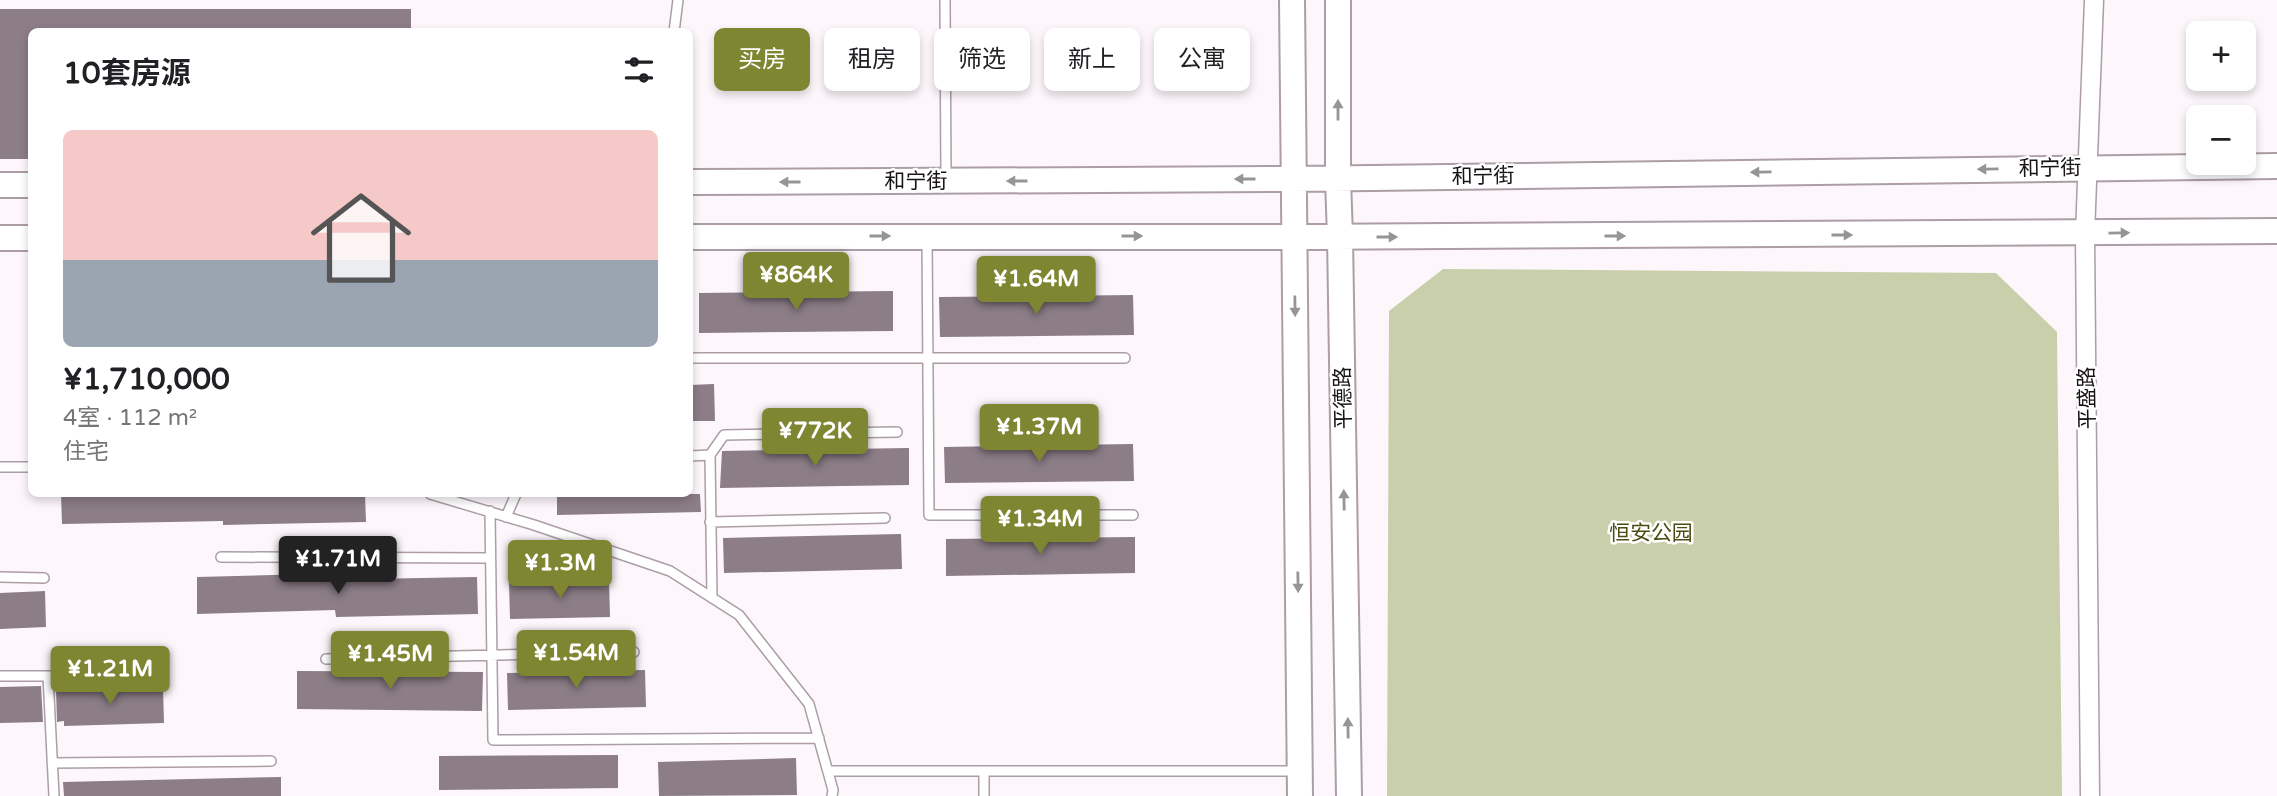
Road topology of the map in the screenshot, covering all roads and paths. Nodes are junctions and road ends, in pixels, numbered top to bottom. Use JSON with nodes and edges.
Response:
{"nodes":[{"id":1,"x":678,"y":0,"type":"edge"},
{"id":2,"x":945,"y":0,"type":"edge"},
{"id":3,"x":1292,"y":0,"type":"edge"},
{"id":4,"x":1338,"y":0,"type":"edge"},
{"id":5,"x":2094,"y":0,"type":"edge"},
{"id":6,"x":674,"y":28,"type":"edge"},
{"id":7,"x":2277,"y":166,"type":"edge"},
{"id":8,"x":2088,"y":167,"type":"junction"},
{"id":9,"x":1294,"y":179,"type":"junction"},
{"id":10,"x":1338,"y":179,"type":"junction"},
{"id":11,"x":946,"y":181,"type":"junction"},
{"id":12,"x":693,"y":182,"type":"edge"},
{"id":13,"x":28,"y":185,"type":"edge"},
{"id":14,"x":0,"y":186,"type":"edge"},
{"id":15,"x":2277,"y":231,"type":"edge"},
{"id":16,"x":2085,"y":233,"type":"junction"},
{"id":17,"x":927,"y":236,"type":"junction"},
{"id":18,"x":693,"y":237,"type":"edge"},
{"id":19,"x":1295,"y":237,"type":"junction"},
{"id":20,"x":1340,"y":237,"type":"junction"},
{"id":21,"x":0,"y":238,"type":"edge"},
{"id":22,"x":28,"y":238,"type":"edge"},
{"id":23,"x":928,"y":356,"type":"junction"},
{"id":24,"x":693,"y":358,"type":"edge"},
{"id":25,"x":1125,"y":358,"type":"dead end"},
{"id":26,"x":897,"y":432,"type":"dead end"},
{"id":27,"x":710,"y":455,"type":"junction"},
{"id":28,"x":693,"y":456,"type":"edge"},
{"id":29,"x":0,"y":467,"type":"edge"},
{"id":30,"x":28,"y":467,"type":"edge"},
{"id":31,"x":441,"y":497,"type":"edge"},
{"id":32,"x":515,"y":497,"type":"edge"},
{"id":33,"x":490,"y":511,"type":"junction"},
{"id":34,"x":1133,"y":515,"type":"dead end"},
{"id":35,"x":506,"y":517,"type":"junction"},
{"id":36,"x":885,"y":518,"type":"dead end"},
{"id":37,"x":710,"y":522,"type":"junction"},
{"id":38,"x":221,"y":557,"type":"dead end"},
{"id":39,"x":490,"y":558,"type":"junction"},
{"id":40,"x":0,"y":577,"type":"edge"},
{"id":41,"x":44,"y":578,"type":"dead end"},
{"id":42,"x":712,"y":598,"type":"junction"},
{"id":43,"x":634,"y":652,"type":"dead end"},
{"id":44,"x":492,"y":657,"type":"junction"},
{"id":45,"x":326,"y":659,"type":"dead end"},
{"id":46,"x":0,"y":676,"type":"edge"},
{"id":47,"x":48,"y":676,"type":"junction"},
{"id":48,"x":161,"y":676,"type":"dead end"},
{"id":49,"x":818,"y":738,"type":"junction"},
{"id":50,"x":271,"y":761,"type":"dead end"},
{"id":51,"x":52,"y":764,"type":"junction"},
{"id":52,"x":828,"y":771,"type":"junction"},
{"id":53,"x":984,"y":771,"type":"junction"},
{"id":54,"x":1300,"y":771,"type":"junction"},
{"id":55,"x":54,"y":796,"type":"edge"},
{"id":56,"x":832,"y":796,"type":"edge"},
{"id":57,"x":984,"y":796,"type":"edge"},
{"id":58,"x":1300,"y":796,"type":"edge"},
{"id":59,"x":1349,"y":796,"type":"edge"},
{"id":60,"x":2090,"y":796,"type":"edge"}],
"edges":[{"from":1,"to":6,"type":"lane"},
{"from":2,"to":11,"type":"lane"},
{"from":3,"to":9,"type":"main road"},
{"from":10,"to":4,"type":"main road","name":"平德路","one_way":true},
{"from":5,"to":8,"type":"street","name":"平盛路"},
{"from":7,"to":8,"type":"main road","name":"和宁街"},
{"from":8,"to":10,"type":"main road","name":"和宁街","one_way":true},
{"from":8,"to":16,"type":"street","name":"平盛路"},
{"from":9,"to":10,"type":"main road","name":"和宁街"},
{"from":9,"to":11,"type":"main road","name":"和宁街","one_way":true},
{"from":9,"to":19,"type":"main road"},
{"from":10,"to":20,"type":"main road","name":"平德路"},
{"from":11,"to":12,"type":"main road","name":"和宁街","one_way":true},
{"from":13,"to":14,"type":"main road"},
{"from":16,"to":15,"type":"main road","one_way":true},
{"from":20,"to":16,"type":"main road","one_way":true},
{"from":16,"to":60,"type":"street","name":"平盛路"},
{"from":18,"to":17,"type":"main road","one_way":true},
{"from":17,"to":19,"type":"main road","one_way":true},
{"from":17,"to":23,"type":"lane"},
{"from":19,"to":20,"type":"main road"},
{"from":19,"to":54,"type":"main road","one_way":true},
{"from":59,"to":20,"type":"main road","name":"平德路","one_way":true},
{"from":21,"to":22,"type":"main road"},
{"from":23,"to":24,"type":"lane"},
{"from":23,"to":25,"type":"lane"},
{"from":23,"to":34,"type":"lane"},
{"from":26,"to":27,"type":"lane"},
{"from":27,"to":28,"type":"lane"},
{"from":27,"to":37,"type":"lane"},
{"from":29,"to":30,"type":"lane"},
{"from":31,"to":33,"type":"lane"},
{"from":32,"to":35,"type":"lane"},
{"from":33,"to":35,"type":"lane"},
{"from":33,"to":39,"type":"lane"},
{"from":35,"to":42,"type":"lane"},
{"from":36,"to":37,"type":"lane"},
{"from":37,"to":42,"type":"lane"},
{"from":38,"to":39,"type":"lane"},
{"from":39,"to":44,"type":"lane"},
{"from":40,"to":41,"type":"lane"},
{"from":42,"to":49,"type":"lane"},
{"from":43,"to":44,"type":"lane"},
{"from":44,"to":45,"type":"lane"},
{"from":44,"to":49,"type":"lane"},
{"from":46,"to":47,"type":"lane"},
{"from":47,"to":48,"type":"lane"},
{"from":47,"to":51,"type":"lane"},
{"from":49,"to":52,"type":"lane"},
{"from":50,"to":51,"type":"lane"},
{"from":51,"to":55,"type":"lane"},
{"from":52,"to":53,"type":"lane"},
{"from":52,"to":56,"type":"lane"},
{"from":53,"to":54,"type":"lane"},
{"from":53,"to":57,"type":"lane"},
{"from":54,"to":58,"type":"main road"}]}
